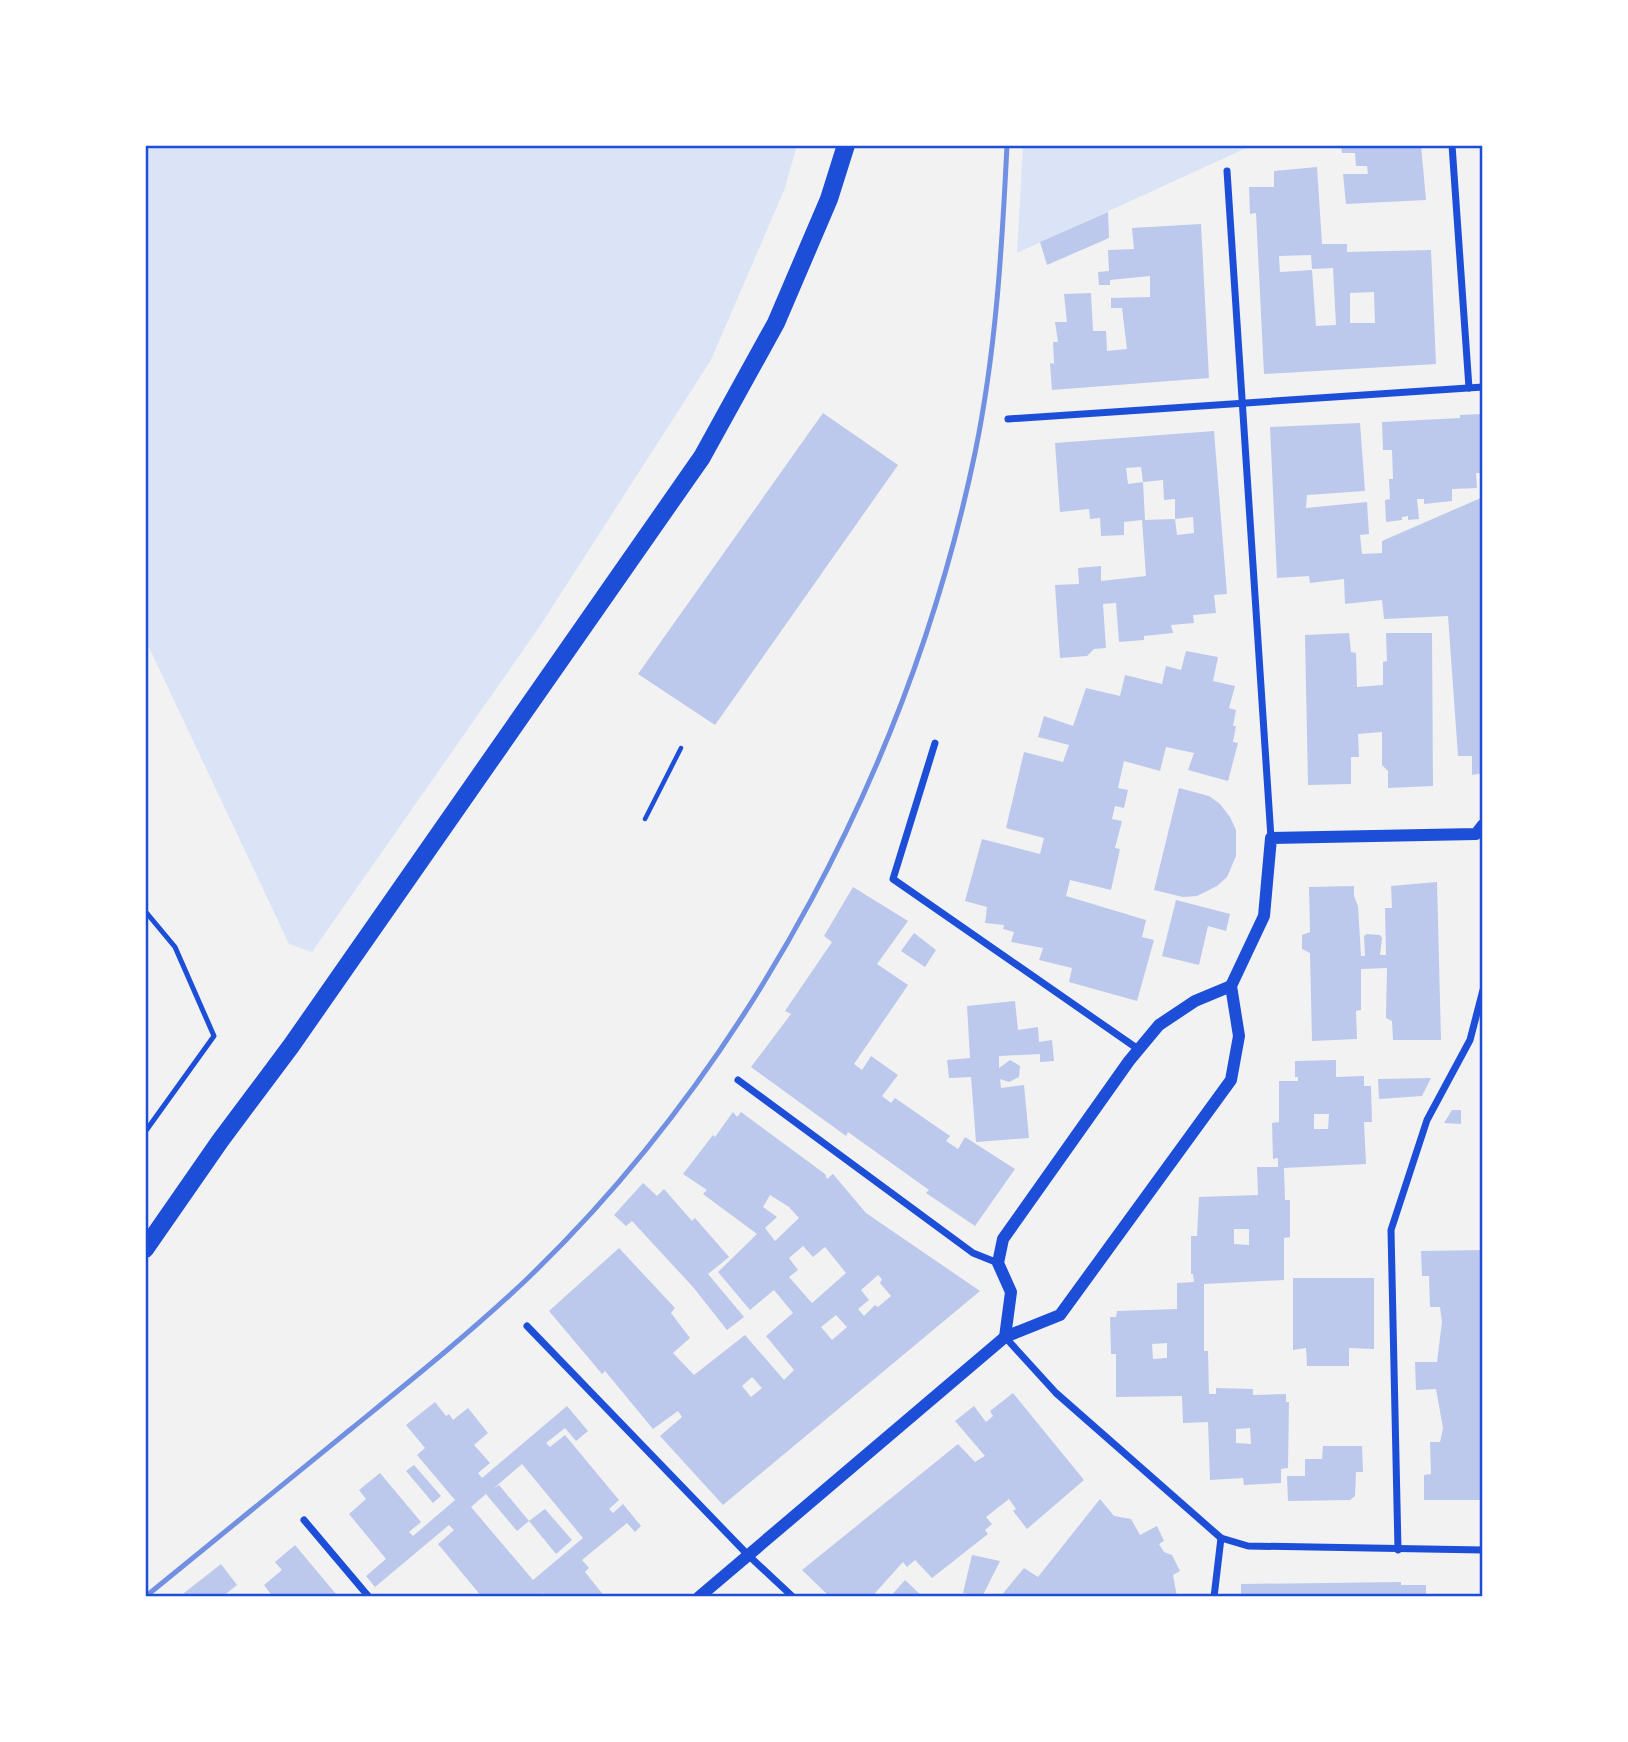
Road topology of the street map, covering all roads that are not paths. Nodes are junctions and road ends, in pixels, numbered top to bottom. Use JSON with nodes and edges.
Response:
{"nodes":[{"id":1,"x":846,"y":145,"type":"edge"},
{"id":2,"x":1452,"y":145,"type":"edge"},
{"id":3,"x":1227,"y":171,"type":"dead end"},
{"id":4,"x":1483,"y":387,"type":"edge"},
{"id":5,"x":1469,"y":388,"type":"junction"},
{"id":6,"x":1243,"y":404,"type":"junction"},
{"id":7,"x":1008,"y":419,"type":"dead end"},
{"id":8,"x":935,"y":743,"type":"dead end"},
{"id":9,"x":1480,"y":834,"type":"edge"},
{"id":10,"x":1271,"y":838,"type":"junction"},
{"id":11,"x":145,"y":911,"type":"edge"},
{"id":12,"x":1231,"y":986,"type":"junction"},
{"id":13,"x":1483,"y":990,"type":"edge"},
{"id":14,"x":1138,"y":1049,"type":"junction"},
{"id":15,"x":738,"y":1080,"type":"dead end"},
{"id":16,"x":145,"y":1132,"type":"edge"},
{"id":17,"x":145,"y":1249,"type":"edge"},
{"id":18,"x":999,"y":1263,"type":"junction"},
{"id":19,"x":527,"y":1326,"type":"dead end"},
{"id":20,"x":1005,"y":1337,"type":"junction"},
{"id":21,"x":304,"y":1520,"type":"dead end"},
{"id":22,"x":1221,"y":1538,"type":"junction"},
{"id":23,"x":1398,"y":1550,"type":"junction"},
{"id":24,"x":1483,"y":1550,"type":"edge"},
{"id":25,"x":748,"y":1555,"type":"junction"},
{"id":26,"x":369,"y":1597,"type":"edge"},
{"id":27,"x":699,"y":1597,"type":"edge"},
{"id":28,"x":793,"y":1597,"type":"edge"},
{"id":29,"x":1214,"y":1597,"type":"edge"}],
"edges":[{"from":1,"to":17,"type":"main road"},
{"from":2,"to":5,"type":"street"},
{"from":3,"to":6,"type":"street"},
{"from":4,"to":5,"type":"street"},
{"from":5,"to":6,"type":"street"},
{"from":6,"to":7,"type":"street"},
{"from":6,"to":10,"type":"street"},
{"from":8,"to":14,"type":"street"},
{"from":9,"to":10,"type":"street"},
{"from":10,"to":12,"type":"street"},
{"from":11,"to":16,"type":"lane"},
{"from":12,"to":14,"type":"street"},
{"from":12,"to":20,"type":"street"},
{"from":13,"to":23,"type":"street"},
{"from":14,"to":18,"type":"street"},
{"from":15,"to":18,"type":"street"},
{"from":18,"to":20,"type":"street"},
{"from":19,"to":25,"type":"street"},
{"from":20,"to":22,"type":"street"},
{"from":20,"to":25,"type":"street"},
{"from":21,"to":26,"type":"street"},
{"from":22,"to":23,"type":"street"},
{"from":22,"to":29,"type":"street"},
{"from":23,"to":24,"type":"street"},
{"from":25,"to":27,"type":"street"},
{"from":25,"to":28,"type":"street"}]}
